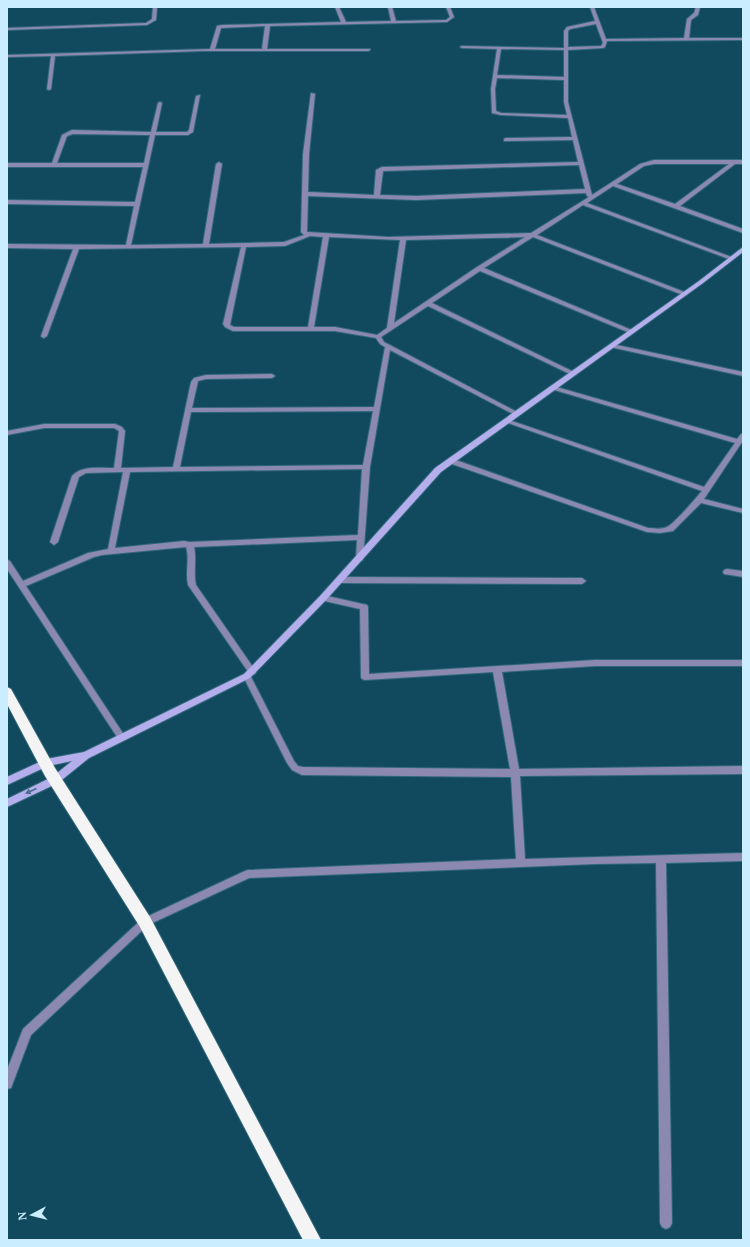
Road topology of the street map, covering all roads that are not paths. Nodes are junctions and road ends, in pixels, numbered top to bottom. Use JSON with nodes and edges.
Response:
{"nodes":[{"id":1,"x":155,"y":7,"type":"edge"},
{"id":2,"x":337,"y":7,"type":"edge"},
{"id":3,"x":390,"y":7,"type":"edge"},
{"id":4,"x":448,"y":7,"type":"edge"},
{"id":5,"x":592,"y":7,"type":"edge"},
{"id":6,"x":698,"y":7,"type":"edge"},
{"id":7,"x":394,"y":22,"type":"junction"},
{"id":8,"x":598,"y":22,"type":"junction"},
{"id":9,"x":344,"y":23,"type":"junction"},
{"id":10,"x":268,"y":24,"type":"junction"},
{"id":11,"x":7,"y":29,"type":"edge"},
{"id":12,"x":743,"y":39,"type":"edge"},
{"id":13,"x":604,"y":40,"type":"junction"},
{"id":14,"x":686,"y":40,"type":"junction"},
{"id":15,"x":462,"y":46,"type":"dead end"},
{"id":16,"x":212,"y":50,"type":"junction"},
{"id":17,"x":264,"y":50,"type":"junction"},
{"id":18,"x":368,"y":50,"type":"dead end"},
{"id":19,"x":500,"y":50,"type":"junction"},
{"id":20,"x":565,"y":51,"type":"junction"},
{"id":21,"x":54,"y":55,"type":"junction"},
{"id":22,"x":7,"y":56,"type":"edge"},
{"id":23,"x":495,"y":76,"type":"junction"},
{"id":24,"x":566,"y":79,"type":"junction"},
{"id":25,"x":49,"y":89,"type":"dead end"},
{"id":26,"x":313,"y":94,"type":"dead end"},
{"id":27,"x":198,"y":96,"type":"dead end"},
{"id":28,"x":160,"y":103,"type":"dead end"},
{"id":29,"x":570,"y":117,"type":"junction"},
{"id":30,"x":153,"y":134,"type":"junction"},
{"id":31,"x":575,"y":138,"type":"junction"},
{"id":32,"x":506,"y":140,"type":"dead end"},
{"id":33,"x":734,"y":162,"type":"junction"},
{"id":34,"x":743,"y":162,"type":"edge"},
{"id":35,"x":581,"y":163,"type":"junction"},
{"id":36,"x":219,"y":164,"type":"dead end"},
{"id":37,"x":7,"y":165,"type":"edge"},
{"id":38,"x":54,"y":165,"type":"junction"},
{"id":39,"x":146,"y":165,"type":"junction"},
{"id":40,"x":613,"y":184,"type":"junction"},
{"id":41,"x":305,"y":194,"type":"junction"},
{"id":42,"x":589,"y":195,"type":"junction"},
{"id":43,"x":378,"y":197,"type":"junction"},
{"id":44,"x":7,"y":202,"type":"edge"},
{"id":45,"x":582,"y":203,"type":"junction"},
{"id":46,"x":138,"y":204,"type":"junction"},
{"id":47,"x":675,"y":207,"type":"junction"},
{"id":48,"x":743,"y":231,"type":"edge"},
{"id":49,"x":308,"y":235,"type":"junction"},
{"id":50,"x":532,"y":235,"type":"junction"},
{"id":51,"x":326,"y":236,"type":"junction"},
{"id":52,"x":403,"y":238,"type":"junction"},
{"id":53,"x":206,"y":245,"type":"junction"},
{"id":54,"x":7,"y":246,"type":"edge"},
{"id":55,"x":244,"y":246,"type":"junction"},
{"id":56,"x":128,"y":247,"type":"junction"},
{"id":57,"x":76,"y":249,"type":"junction"},
{"id":58,"x":743,"y":249,"type":"edge"},
{"id":59,"x":732,"y":258,"type":"junction"},
{"id":60,"x":480,"y":268,"type":"junction"},
{"id":61,"x":685,"y":294,"type":"junction"},
{"id":62,"x":427,"y":303,"type":"junction"},
{"id":63,"x":390,"y":328,"type":"junction"},
{"id":64,"x":311,"y":329,"type":"junction"},
{"id":65,"x":632,"y":332,"type":"junction"},
{"id":66,"x":44,"y":336,"type":"dead end"},
{"id":67,"x":378,"y":337,"type":"junction"},
{"id":68,"x":388,"y":346,"type":"junction"},
{"id":69,"x":612,"y":346,"type":"junction"},
{"id":70,"x":574,"y":374,"type":"junction"},
{"id":71,"x":743,"y":374,"type":"edge"},
{"id":72,"x":272,"y":376,"type":"dead end"},
{"id":73,"x":553,"y":388,"type":"junction"},
{"id":74,"x":377,"y":409,"type":"junction"},
{"id":75,"x":188,"y":410,"type":"junction"},
{"id":76,"x":517,"y":414,"type":"junction"},
{"id":77,"x":507,"y":421,"type":"junction"},
{"id":78,"x":7,"y":433,"type":"edge"},
{"id":79,"x":741,"y":439,"type":"edge"},
{"id":80,"x":451,"y":461,"type":"junction"},
{"id":81,"x":366,"y":467,"type":"junction"},
{"id":82,"x":176,"y":469,"type":"junction"},
{"id":83,"x":117,"y":470,"type":"junction"},
{"id":84,"x":127,"y":470,"type":"junction"},
{"id":85,"x":706,"y":490,"type":"junction"},
{"id":86,"x":699,"y":500,"type":"junction"},
{"id":87,"x":743,"y":511,"type":"edge"},
{"id":88,"x":361,"y":537,"type":"junction"},
{"id":89,"x":54,"y":542,"type":"dead end"},
{"id":90,"x":189,"y":545,"type":"junction"},
{"id":91,"x":111,"y":551,"type":"junction"},
{"id":92,"x":360,"y":558,"type":"junction"},
{"id":93,"x":7,"y":563,"type":"edge"},
{"id":94,"x":727,"y":572,"type":"dead end"},
{"id":95,"x":743,"y":574,"type":"edge"},
{"id":96,"x":339,"y":580,"type":"junction"},
{"id":97,"x":582,"y":581,"type":"dead end"},
{"id":98,"x":22,"y":585,"type":"junction"},
{"id":99,"x":323,"y":598,"type":"junction"},
{"id":100,"x":743,"y":663,"type":"edge"},
{"id":101,"x":497,"y":669,"type":"junction"},
{"id":102,"x":250,"y":674,"type":"junction"},
{"id":103,"x":7,"y":692,"type":"edge"},
{"id":104,"x":122,"y":738,"type":"junction"},
{"id":105,"x":86,"y":755,"type":"junction"},
{"id":106,"x":46,"y":763,"type":"junction"},
{"id":107,"x":743,"y":770,"type":"edge"},
{"id":108,"x":515,"y":773,"type":"junction"},
{"id":109,"x":55,"y":780,"type":"junction"},
{"id":110,"x":7,"y":781,"type":"edge"},
{"id":111,"x":7,"y":802,"type":"edge"},
{"id":112,"x":743,"y":857,"type":"edge"},
{"id":113,"x":661,"y":859,"type":"junction"},
{"id":114,"x":521,"y":863,"type":"junction"},
{"id":115,"x":145,"y":922,"type":"junction"},
{"id":116,"x":7,"y":1084,"type":"edge"},
{"id":117,"x":666,"y":1224,"type":"dead end"},
{"id":118,"x":312,"y":1240,"type":"edge"}],
"edges":[{"from":1,"to":11,"type":"street"},
{"from":2,"to":9,"type":"street"},
{"from":3,"to":7,"type":"street"},
{"from":4,"to":7,"type":"street"},
{"from":5,"to":8,"type":"street"},
{"from":6,"to":14,"type":"street"},
{"from":7,"to":9,"type":"street"},
{"from":8,"to":13,"type":"street"},
{"from":8,"to":20,"type":"street"},
{"from":9,"to":10,"type":"street"},
{"from":10,"to":16,"type":"street"},
{"from":10,"to":17,"type":"street"},
{"from":12,"to":14,"type":"street"},
{"from":13,"to":14,"type":"street"},
{"from":13,"to":20,"type":"street"},
{"from":15,"to":19,"type":"street"},
{"from":16,"to":17,"type":"street"},
{"from":16,"to":21,"type":"street"},
{"from":17,"to":18,"type":"street"},
{"from":19,"to":20,"type":"street"},
{"from":19,"to":23,"type":"street"},
{"from":20,"to":24,"type":"street"},
{"from":21,"to":22,"type":"street"},
{"from":21,"to":25,"type":"street"},
{"from":23,"to":24,"type":"street"},
{"from":23,"to":29,"type":"street"},
{"from":24,"to":29,"type":"street"},
{"from":26,"to":41,"type":"street"},
{"from":27,"to":30,"type":"street"},
{"from":28,"to":30,"type":"street"},
{"from":29,"to":31,"type":"street"},
{"from":30,"to":38,"type":"street"},
{"from":30,"to":39,"type":"street"},
{"from":31,"to":32,"type":"street"},
{"from":31,"to":35,"type":"street"},
{"from":33,"to":34,"type":"street"},
{"from":33,"to":40,"type":"street"},
{"from":33,"to":47,"type":"street"},
{"from":35,"to":42,"type":"street"},
{"from":35,"to":43,"type":"street"},
{"from":36,"to":53,"type":"street"},
{"from":37,"to":38,"type":"street"},
{"from":38,"to":39,"type":"street"},
{"from":39,"to":46,"type":"street"},
{"from":40,"to":42,"type":"street"},
{"from":40,"to":47,"type":"street"},
{"from":41,"to":43,"type":"street"},
{"from":41,"to":49,"type":"street"},
{"from":42,"to":43,"type":"street"},
{"from":42,"to":45,"type":"street"},
{"from":44,"to":46,"type":"street"},
{"from":45,"to":50,"type":"street"},
{"from":45,"to":59,"type":"street"},
{"from":46,"to":56,"type":"street"},
{"from":47,"to":48,"type":"street"},
{"from":49,"to":51,"type":"street"},
{"from":49,"to":55,"type":"street"},
{"from":50,"to":52,"type":"street"},
{"from":50,"to":60,"type":"street"},
{"from":50,"to":61,"type":"street"},
{"from":51,"to":52,"type":"street"},
{"from":51,"to":64,"type":"street"},
{"from":52,"to":63,"type":"street"},
{"from":53,"to":55,"type":"street"},
{"from":53,"to":56,"type":"street"},
{"from":54,"to":57,"type":"street"},
{"from":55,"to":64,"type":"street"},
{"from":56,"to":57,"type":"street"},
{"from":57,"to":66,"type":"street"},
{"from":58,"to":59,"type":"main road"},
{"from":59,"to":61,"type":"main road"},
{"from":60,"to":62,"type":"street"},
{"from":60,"to":65,"type":"street"},
{"from":61,"to":65,"type":"main road"},
{"from":62,"to":63,"type":"street"},
{"from":62,"to":70,"type":"street"},
{"from":63,"to":67,"type":"street"},
{"from":64,"to":67,"type":"street"},
{"from":65,"to":69,"type":"main road"},
{"from":67,"to":68,"type":"street"},
{"from":68,"to":74,"type":"street"},
{"from":68,"to":76,"type":"street"},
{"from":69,"to":70,"type":"main road"},
{"from":69,"to":71,"type":"street"},
{"from":70,"to":73,"type":"main road"},
{"from":72,"to":75,"type":"street"},
{"from":73,"to":76,"type":"main road"},
{"from":73,"to":79,"type":"street"},
{"from":74,"to":75,"type":"street"},
{"from":74,"to":81,"type":"street"},
{"from":75,"to":82,"type":"street"},
{"from":76,"to":77,"type":"main road"},
{"from":77,"to":80,"type":"main road"},
{"from":77,"to":85,"type":"street"},
{"from":78,"to":83,"type":"street"},
{"from":79,"to":85,"type":"street"},
{"from":80,"to":86,"type":"street"},
{"from":80,"to":92,"type":"main road"},
{"from":81,"to":82,"type":"street"},
{"from":81,"to":88,"type":"street"},
{"from":82,"to":84,"type":"street"},
{"from":83,"to":84,"type":"street"},
{"from":83,"to":89,"type":"street"},
{"from":84,"to":91,"type":"street"},
{"from":85,"to":86,"type":"street"},
{"from":86,"to":87,"type":"street"},
{"from":88,"to":90,"type":"street"},
{"from":88,"to":92,"type":"street"},
{"from":90,"to":91,"type":"street"},
{"from":90,"to":102,"type":"street"},
{"from":91,"to":98,"type":"street"},
{"from":92,"to":96,"type":"main road"},
{"from":93,"to":98,"type":"street"},
{"from":94,"to":95,"type":"street"},
{"from":96,"to":97,"type":"street"},
{"from":96,"to":99,"type":"main road"},
{"from":98,"to":104,"type":"street"},
{"from":99,"to":101,"type":"street"},
{"from":99,"to":102,"type":"main road"},
{"from":100,"to":101,"type":"street"},
{"from":101,"to":108,"type":"street"},
{"from":102,"to":104,"type":"main road"},
{"from":102,"to":108,"type":"street"},
{"from":103,"to":106,"type":"highway"},
{"from":104,"to":105,"type":"main road"},
{"from":105,"to":106,"type":"main road"},
{"from":105,"to":109,"type":"main road"},
{"from":106,"to":109,"type":"highway"},
{"from":106,"to":110,"type":"main road"},
{"from":107,"to":108,"type":"street"},
{"from":108,"to":114,"type":"street"},
{"from":109,"to":111,"type":"main road","one_way":true},
{"from":109,"to":115,"type":"highway"},
{"from":112,"to":113,"type":"street"},
{"from":113,"to":114,"type":"street"},
{"from":113,"to":117,"type":"street"},
{"from":114,"to":115,"type":"street"},
{"from":115,"to":116,"type":"street"},
{"from":115,"to":118,"type":"highway"}]}
